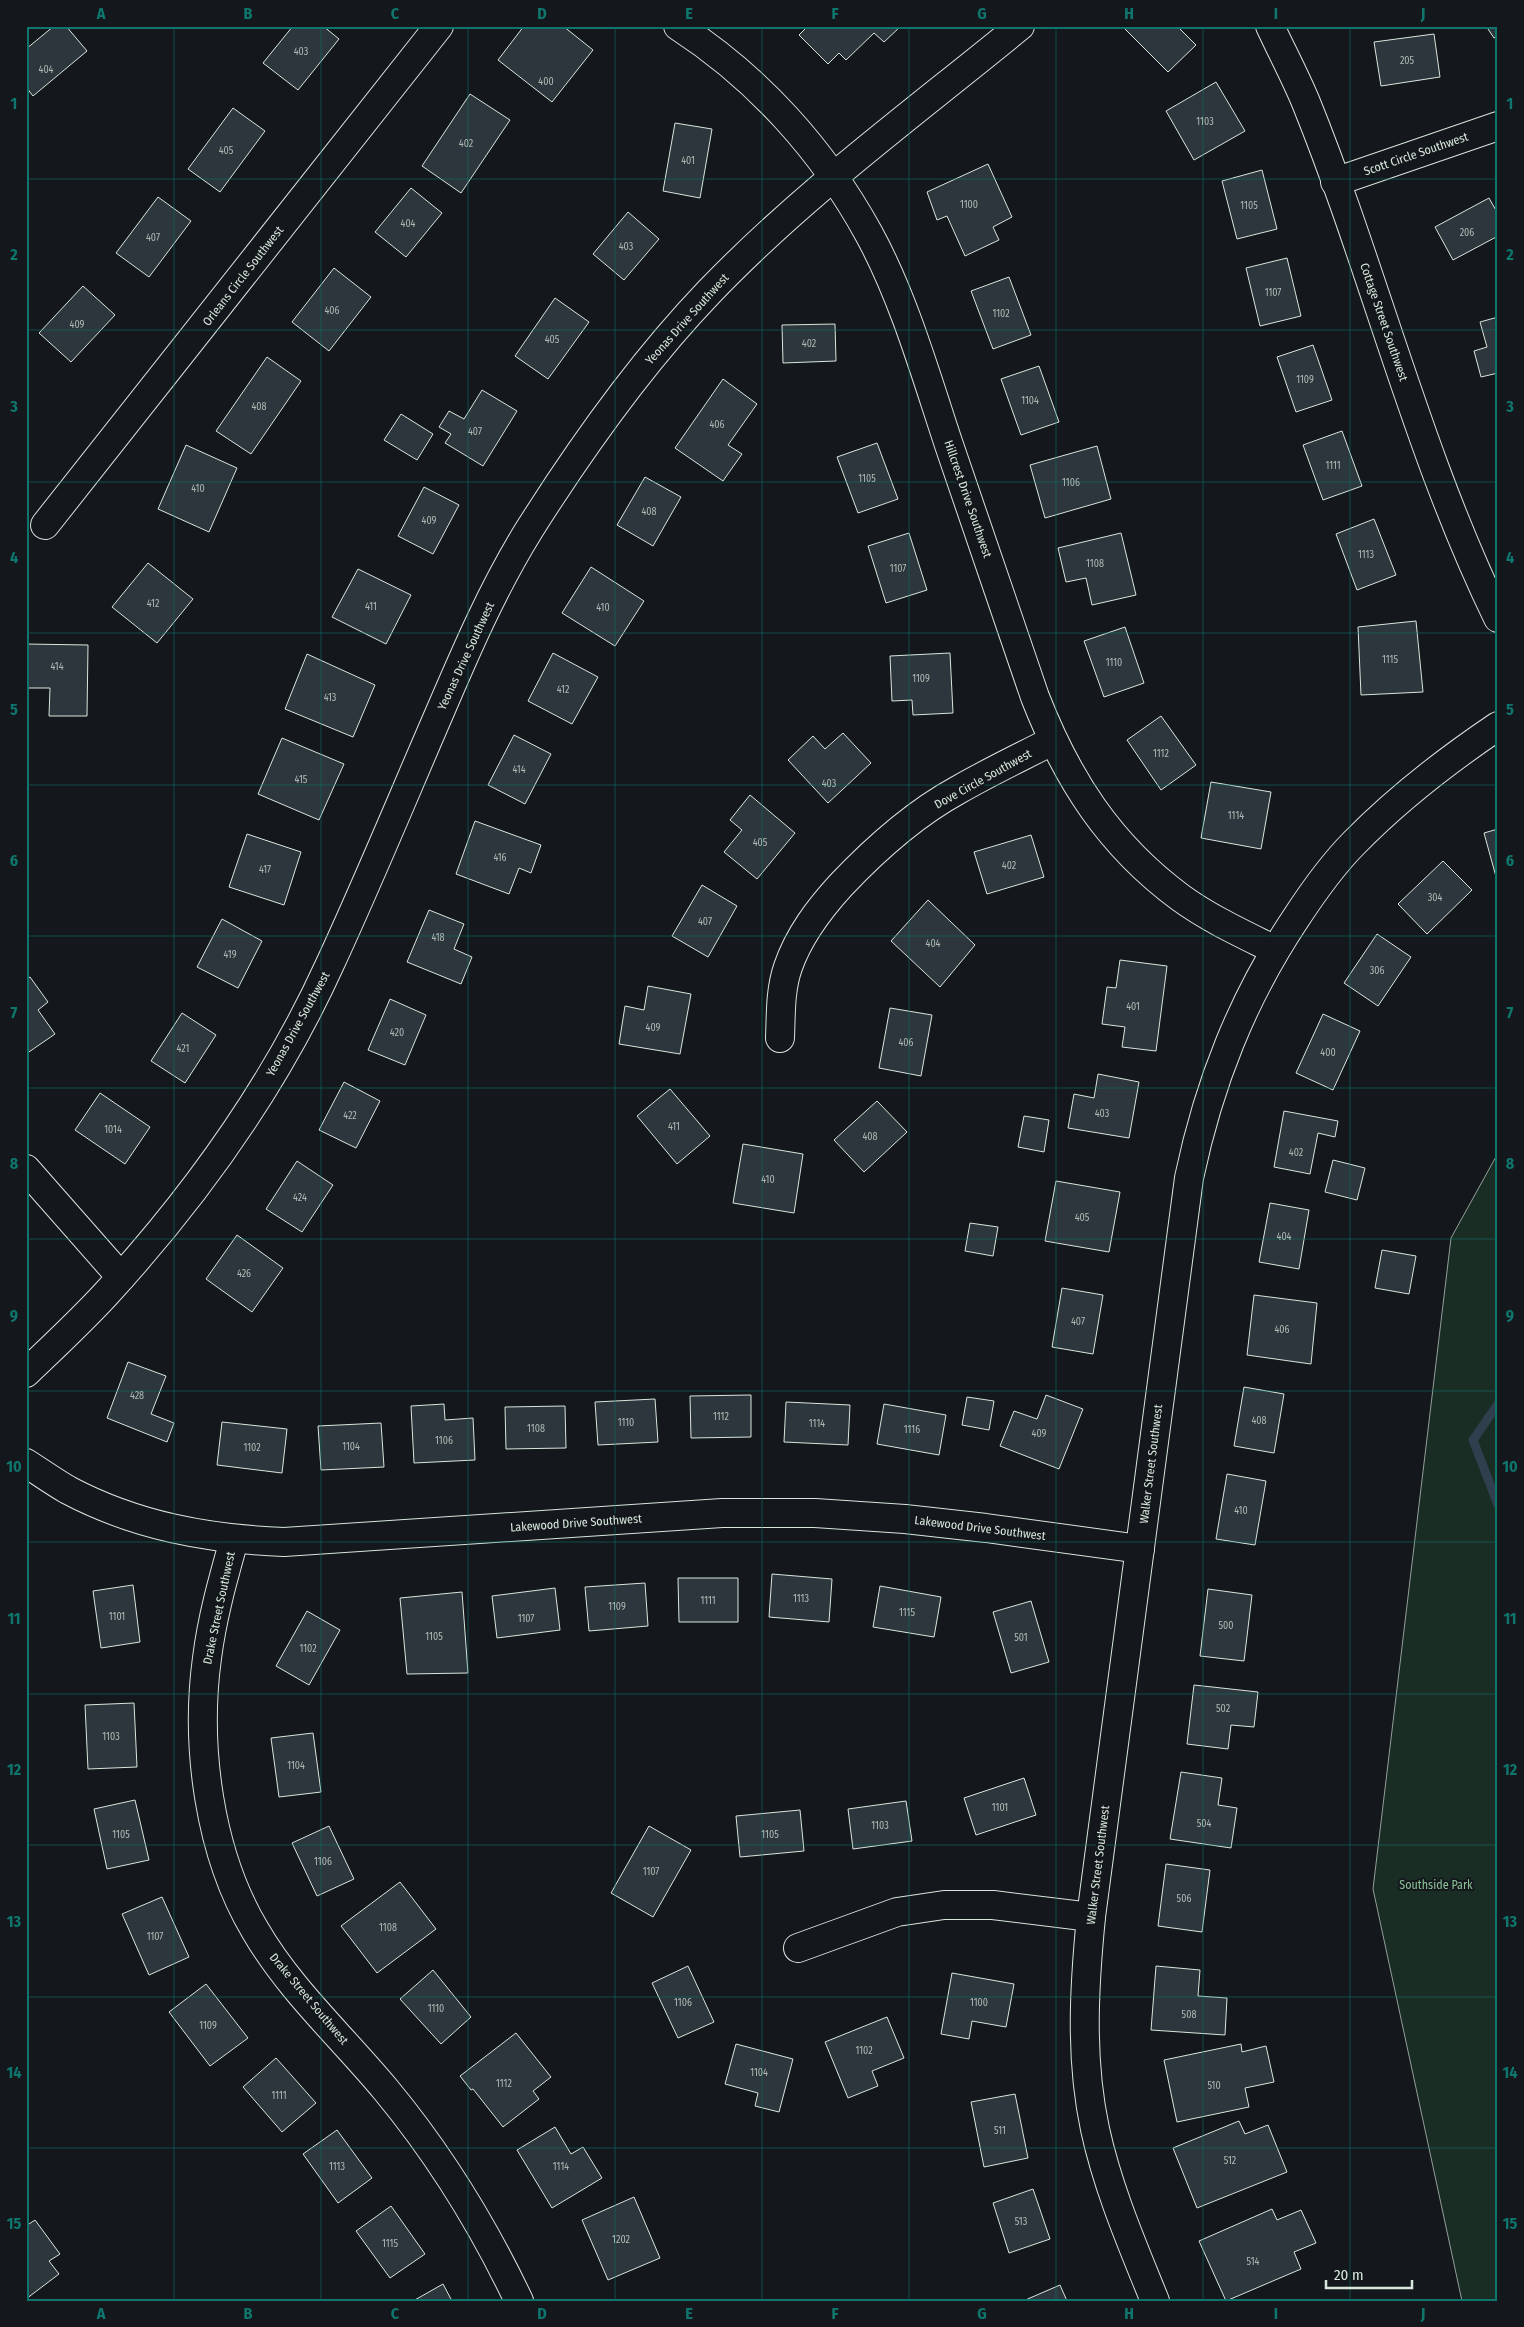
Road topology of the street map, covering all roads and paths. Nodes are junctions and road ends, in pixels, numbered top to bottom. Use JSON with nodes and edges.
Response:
{"nodes":[{"id":1,"x":439,"y":26,"type":"edge"},
{"id":2,"x":678,"y":26,"type":"edge"},
{"id":3,"x":1020,"y":26,"type":"edge"},
{"id":4,"x":1270,"y":26,"type":"edge"},
{"id":5,"x":1498,"y":126,"type":"edge"},
{"id":6,"x":835,"y":178,"type":"junction"},
{"id":7,"x":1335,"y":182,"type":"junction"},
{"id":8,"x":45,"y":525,"type":"dead end"},
{"id":9,"x":1498,"y":618,"type":"edge"},
{"id":10,"x":1498,"y":726,"type":"edge"},
{"id":11,"x":1052,"y":741,"type":"junction"},
{"id":12,"x":1275,"y":950,"type":"junction"},
{"id":13,"x":780,"y":1038,"type":"dead end"},
{"id":14,"x":26,"y":1169,"type":"edge"},
{"id":15,"x":121,"y":1277,"type":"junction"},
{"id":16,"x":26,"y":1372,"type":"edge"},
{"id":17,"x":26,"y":1463,"type":"edge"},
{"id":18,"x":234,"y":1540,"type":"junction"},
{"id":19,"x":1140,"y":1549,"type":"junction"},
{"id":20,"x":1091,"y":1917,"type":"junction"},
{"id":21,"x":798,"y":1948,"type":"dead end"},
{"id":22,"x":519,"y":2301,"type":"edge"},
{"id":23,"x":1155,"y":2301,"type":"edge"}],
"edges":[{"from":1,"to":8,"type":"street","name":"Orleans Circle Southwest"},
{"from":2,"to":6,"type":"street","name":"Hillcrest Drive Southwest"},
{"from":3,"to":6,"type":"street","name":"Yeonas Drive Southwest"},
{"from":4,"to":7,"type":"street","name":"Cottage Street Southwest"},
{"from":5,"to":7,"type":"street","name":"Scott Circle Southwest"},
{"from":6,"to":11,"type":"street","name":"Hillcrest Drive Southwest"},
{"from":6,"to":15,"type":"street","name":"Yeonas Drive Southwest"},
{"from":7,"to":9,"type":"street","name":"Cottage Street Southwest"},
{"from":10,"to":12,"type":"street","name":"Walker Street Southwest"},
{"from":11,"to":12,"type":"street","name":"Hillcrest Drive Southwest"},
{"from":11,"to":13,"type":"street","name":"Dove Circle Southwest"},
{"from":12,"to":19,"type":"street","name":"Walker Street Southwest"},
{"from":14,"to":15,"type":"street"},
{"from":15,"to":16,"type":"street","name":"Yeonas Drive Southwest"},
{"from":17,"to":18,"type":"street","name":"Lakewood Drive Southwest"},
{"from":18,"to":19,"type":"street","name":"Lakewood Drive Southwest"},
{"from":18,"to":22,"type":"street","name":"Drake Street Southwest"},
{"from":19,"to":20,"type":"street","name":"Walker Street Southwest"},
{"from":20,"to":21,"type":"street"},
{"from":20,"to":23,"type":"street","name":"Walker Street Southwest"}]}
